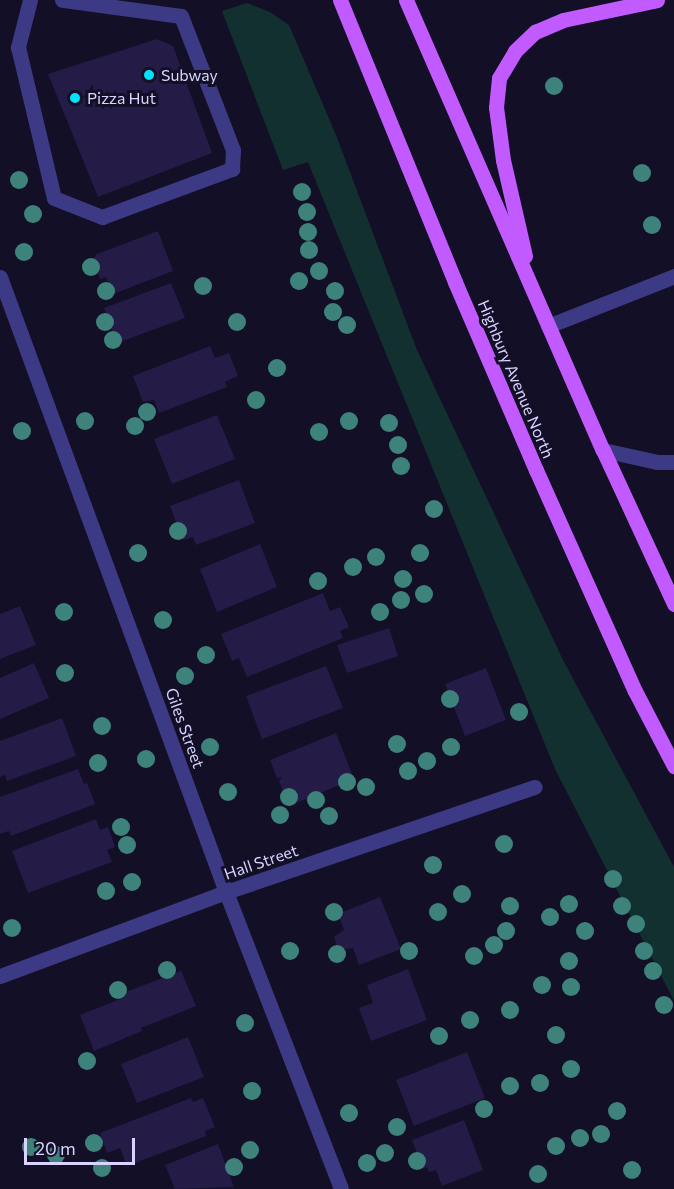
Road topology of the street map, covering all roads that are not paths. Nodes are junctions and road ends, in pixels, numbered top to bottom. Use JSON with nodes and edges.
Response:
{"nodes":[{"id":1,"x":30,"y":0,"type":"edge"},
{"id":2,"x":62,"y":0,"type":"edge"},
{"id":3,"x":340,"y":0,"type":"edge"},
{"id":4,"x":406,"y":0,"type":"edge"},
{"id":5,"x":657,"y":0,"type":"edge"},
{"id":6,"x":674,"y":276,"type":"edge"},
{"id":7,"x":0,"y":277,"type":"edge"},
{"id":8,"x":533,"y":291,"type":"junction"},
{"id":9,"x":548,"y":326,"type":"junction"},
{"id":10,"x":603,"y":450,"type":"junction"},
{"id":11,"x":674,"y":462,"type":"edge"},
{"id":12,"x":673,"y":598,"type":"edge"},
{"id":13,"x":674,"y":766,"type":"edge"},
{"id":14,"x":536,"y":787,"type":"dead end"},
{"id":15,"x":226,"y":892,"type":"junction"},
{"id":16,"x":0,"y":976,"type":"edge"},
{"id":17,"x":341,"y":1189,"type":"edge"}],
"edges":[{"from":1,"to":2,"type":"street"},
{"from":3,"to":13,"type":"main road","name":"Highbury Avenue North"},
{"from":4,"to":8,"type":"main road"},
{"from":5,"to":8,"type":"main road"},
{"from":6,"to":9,"type":"street"},
{"from":7,"to":15,"type":"street","name":"Giles Street"},
{"from":8,"to":9,"type":"main road"},
{"from":9,"to":10,"type":"main road"},
{"from":10,"to":11,"type":"street"},
{"from":10,"to":12,"type":"main road"},
{"from":14,"to":15,"type":"street","name":"Hall Street"},
{"from":15,"to":16,"type":"street","name":"Hall Street"},
{"from":15,"to":17,"type":"street","name":"Giles Street"}]}
